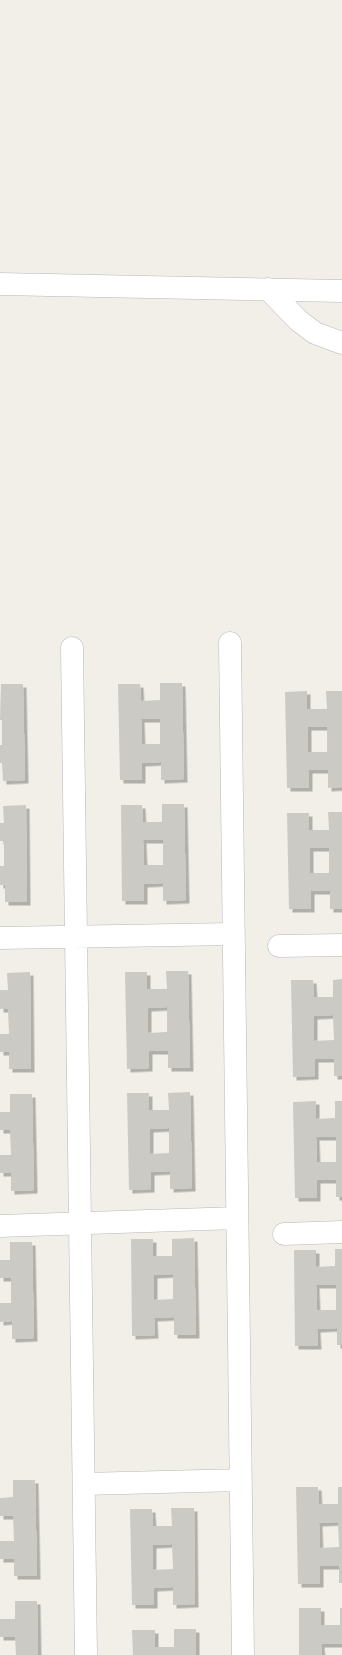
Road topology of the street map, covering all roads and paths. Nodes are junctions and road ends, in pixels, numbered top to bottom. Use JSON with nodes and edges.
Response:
{"nodes":[{"id":1,"x":0,"y":284,"type":"edge"},
{"id":2,"x":268,"y":290,"type":"junction"},
{"id":3,"x":342,"y":291,"type":"edge"},
{"id":4,"x":342,"y":343,"type":"edge"},
{"id":5,"x":230,"y":644,"type":"dead end"},
{"id":6,"x":72,"y":648,"type":"dead end"},
{"id":7,"x":233,"y":934,"type":"junction"},
{"id":8,"x":76,"y":937,"type":"junction"},
{"id":9,"x":0,"y":938,"type":"edge"},
{"id":10,"x":342,"y":945,"type":"edge"},
{"id":11,"x":279,"y":946,"type":"dead end"},
{"id":12,"x":237,"y":1218,"type":"junction"},
{"id":13,"x":80,"y":1223,"type":"junction"},
{"id":14,"x":0,"y":1226,"type":"edge"},
{"id":15,"x":342,"y":1232,"type":"edge"},
{"id":16,"x":284,"y":1234,"type":"dead end"},
{"id":17,"x":240,"y":1480,"type":"junction"},
{"id":18,"x":84,"y":1484,"type":"junction"},
{"id":19,"x":86,"y":1655,"type":"edge"},
{"id":20,"x":242,"y":1655,"type":"edge"}],
"edges":[{"from":1,"to":2,"type":"street"},
{"from":2,"to":3,"type":"street"},
{"from":2,"to":4,"type":"street"},
{"from":5,"to":7,"type":"street"},
{"from":6,"to":8,"type":"street"},
{"from":7,"to":8,"type":"street"},
{"from":7,"to":12,"type":"street"},
{"from":8,"to":9,"type":"street"},
{"from":8,"to":13,"type":"street"},
{"from":10,"to":11,"type":"street"},
{"from":12,"to":13,"type":"street"},
{"from":12,"to":17,"type":"street"},
{"from":13,"to":14,"type":"street"},
{"from":13,"to":18,"type":"street"},
{"from":15,"to":16,"type":"street"},
{"from":17,"to":18,"type":"street"},
{"from":17,"to":20,"type":"street"},
{"from":18,"to":19,"type":"street"}]}
